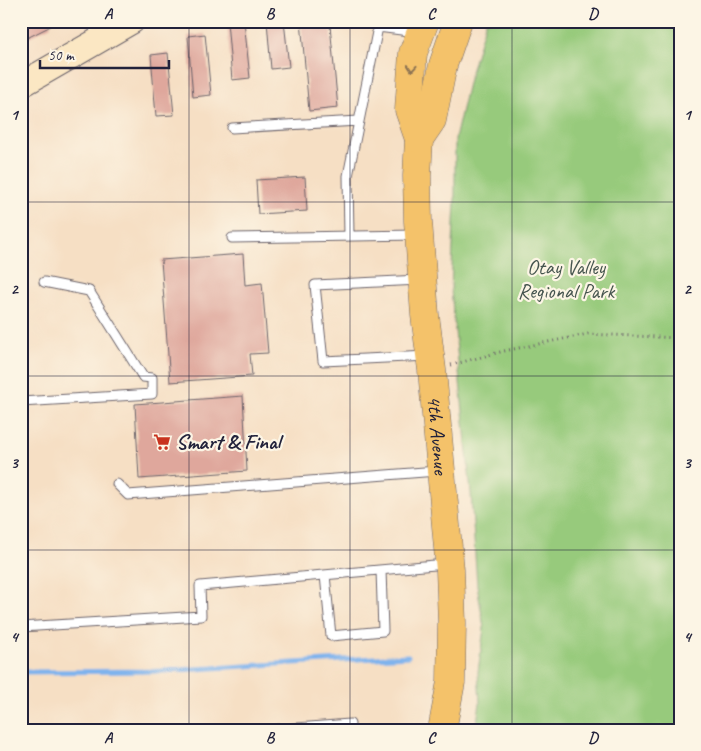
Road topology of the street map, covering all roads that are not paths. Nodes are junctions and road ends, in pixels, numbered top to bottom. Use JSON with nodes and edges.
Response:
{"nodes":[{"id":1,"x":132,"y":21,"type":"edge"},
{"id":2,"x":458,"y":21,"type":"edge"},
{"id":3,"x":423,"y":27,"type":"edge"},
{"id":4,"x":95,"y":30,"type":"edge"},
{"id":5,"x":21,"y":85,"type":"edge"},
{"id":6,"x":359,"y":121,"type":"junction"},
{"id":7,"x":232,"y":128,"type":"dead end"},
{"id":8,"x":419,"y":139,"type":"junction"},
{"id":9,"x":419,"y":235,"type":"junction"},
{"id":10,"x":349,"y":236,"type":"junction"},
{"id":11,"x":232,"y":238,"type":"dead end"},
{"id":12,"x":422,"y":280,"type":"junction"},
{"id":13,"x":44,"y":282,"type":"dead end"},
{"id":14,"x":430,"y":363,"type":"junction"},
{"id":15,"x":21,"y":402,"type":"edge"},
{"id":16,"x":440,"y":471,"type":"junction"},
{"id":17,"x":117,"y":484,"type":"dead end"},
{"id":18,"x":450,"y":564,"type":"junction"},
{"id":19,"x":381,"y":570,"type":"junction"},
{"id":20,"x":325,"y":575,"type":"junction"},
{"id":21,"x":21,"y":627,"type":"edge"},
{"id":22,"x":269,"y":730,"type":"edge"},
{"id":23,"x":348,"y":730,"type":"edge"},
{"id":24,"x":442,"y":730,"type":"edge"}],
"edges":[{"from":1,"to":4,"type":"main road"},
{"from":2,"to":8,"type":"main road","name":"4th Avenue"},
{"from":3,"to":6,"type":"lane"},
{"from":3,"to":8,"type":"main road","name":"4th Avenue","one_way":true},
{"from":4,"to":5,"type":"main road"},
{"from":6,"to":7,"type":"lane"},
{"from":6,"to":10,"type":"lane"},
{"from":8,"to":9,"type":"main road","name":"4th Avenue"},
{"from":9,"to":10,"type":"lane"},
{"from":9,"to":12,"type":"main road","name":"4th Avenue"},
{"from":10,"to":11,"type":"lane"},
{"from":12,"to":14,"type":"main road","name":"4th Avenue"},
{"from":12,"to":14,"type":"lane"},
{"from":13,"to":15,"type":"lane"},
{"from":14,"to":16,"type":"main road","name":"4th Avenue"},
{"from":16,"to":17,"type":"lane"},
{"from":16,"to":18,"type":"main road","name":"4th Avenue"},
{"from":18,"to":19,"type":"lane"},
{"from":18,"to":24,"type":"main road","name":"4th Avenue"},
{"from":19,"to":20,"type":"lane"},
{"from":19,"to":20,"type":"lane"},
{"from":20,"to":21,"type":"lane"},
{"from":22,"to":23,"type":"lane"}]}
